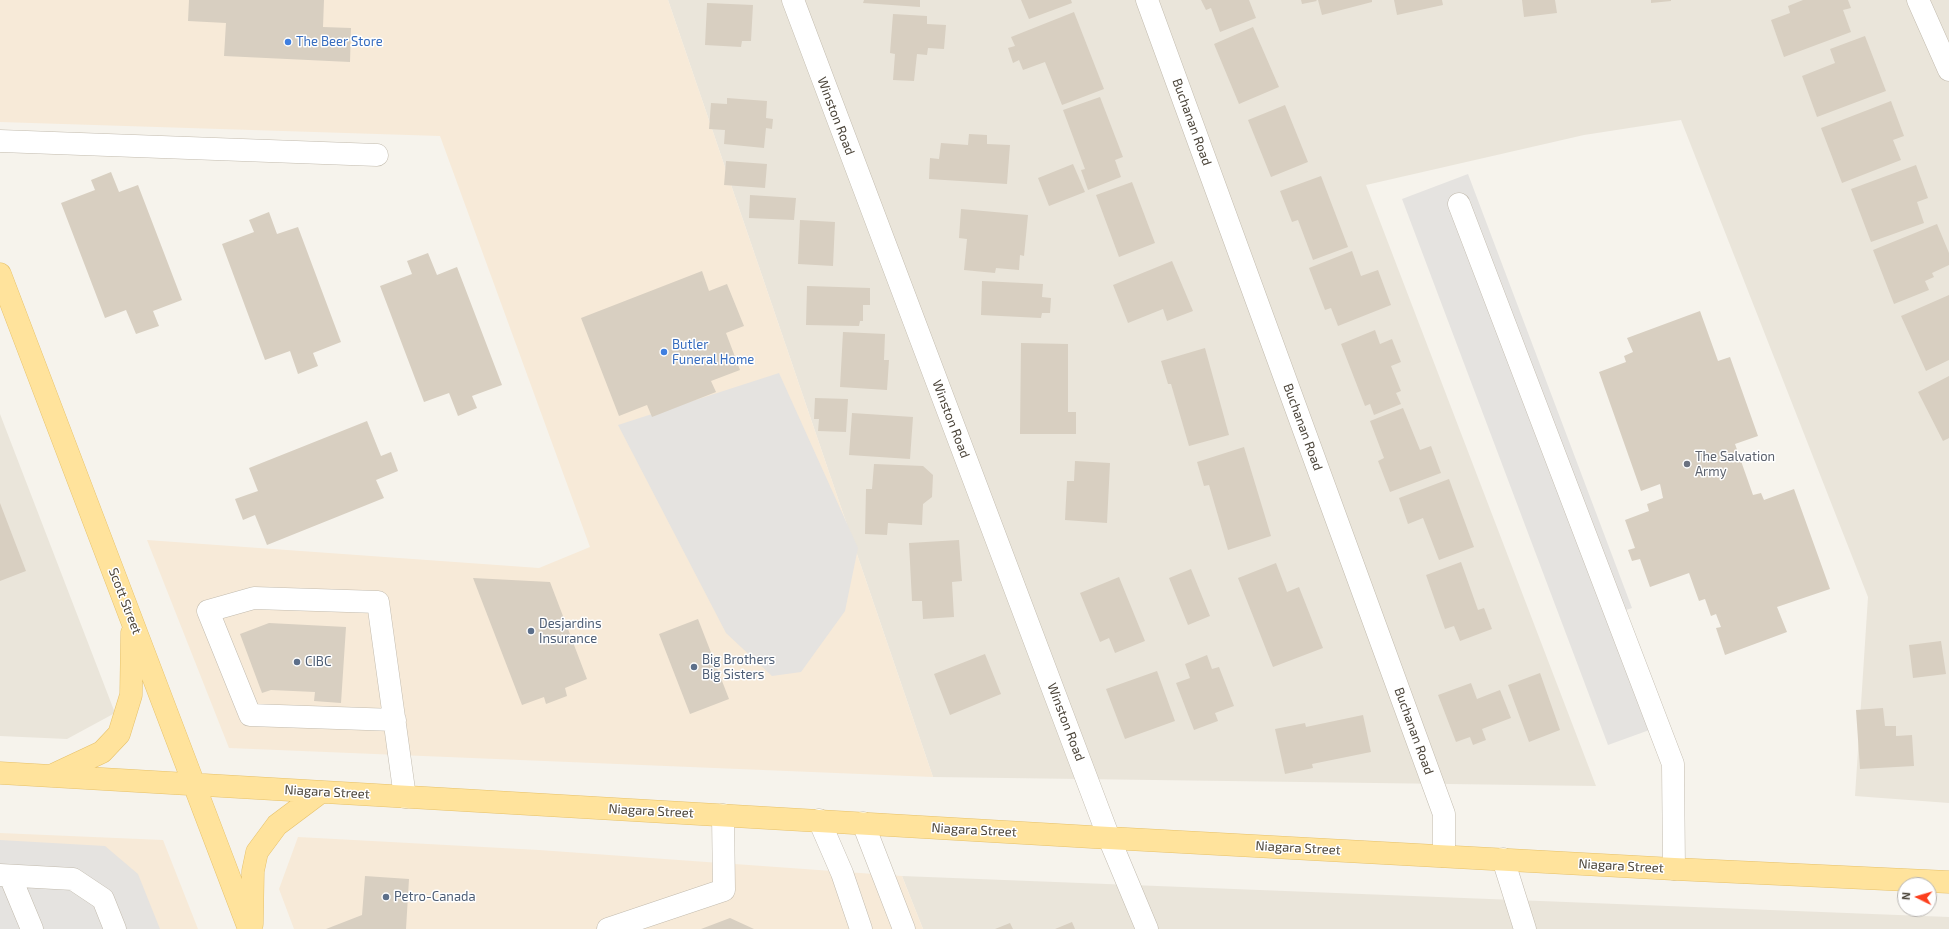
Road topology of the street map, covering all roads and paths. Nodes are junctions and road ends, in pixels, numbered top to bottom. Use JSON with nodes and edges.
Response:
{"nodes":[{"id":1,"x":793,"y":0,"type":"edge"},
{"id":2,"x":1147,"y":0,"type":"edge"},
{"id":3,"x":1918,"y":0,"type":"edge"},
{"id":4,"x":1949,"y":70,"type":"edge"},
{"id":5,"x":0,"y":141,"type":"edge"},
{"id":6,"x":377,"y":155,"type":"dead end"},
{"id":7,"x":1459,"y":204,"type":"dead end"},
{"id":8,"x":0,"y":274,"type":"edge"},
{"id":9,"x":132,"y":622,"type":"junction"},
{"id":10,"x":395,"y":720,"type":"junction"},
{"id":11,"x":0,"y":773,"type":"edge"},
{"id":12,"x":52,"y":775,"type":"junction"},
{"id":13,"x":194,"y":784,"type":"junction"},
{"id":14,"x":321,"y":792,"type":"junction"},
{"id":15,"x":405,"y":797,"type":"junction"},
{"id":16,"x":723,"y":815,"type":"junction"},
{"id":17,"x":819,"y":820,"type":"junction"},
{"id":18,"x":863,"y":823,"type":"junction"},
{"id":19,"x":1109,"y":838,"type":"junction"},
{"id":20,"x":1444,"y":856,"type":"junction"},
{"id":21,"x":1503,"y":859,"type":"junction"},
{"id":22,"x":1674,"y":869,"type":"junction"},
{"id":23,"x":5,"y":876,"type":"edge"},
{"id":24,"x":1949,"y":882,"type":"edge"},
{"id":25,"x":32,"y":929,"type":"edge"},
{"id":26,"x":115,"y":929,"type":"edge"},
{"id":27,"x":251,"y":929,"type":"edge"},
{"id":28,"x":608,"y":929,"type":"edge"},
{"id":29,"x":861,"y":929,"type":"edge"},
{"id":30,"x":904,"y":929,"type":"edge"},
{"id":31,"x":1147,"y":929,"type":"edge"},
{"id":32,"x":1525,"y":929,"type":"edge"}],
"edges":[{"from":1,"to":19,"type":"street","name":"Winston Road"},
{"from":2,"to":20,"type":"street","name":"Buchanan Road"},
{"from":3,"to":4,"type":"street"},
{"from":5,"to":6,"type":"street"},
{"from":7,"to":22,"type":"street"},
{"from":8,"to":9,"type":"main road","name":"Scott Street"},
{"from":9,"to":12,"type":"main road"},
{"from":9,"to":13,"type":"main road","name":"Scott Street"},
{"from":10,"to":10,"type":"street"},
{"from":10,"to":15,"type":"street"},
{"from":11,"to":12,"type":"main road","name":"Niagara Street"},
{"from":12,"to":13,"type":"main road","name":"Niagara Street"},
{"from":13,"to":14,"type":"main road","name":"Niagara Street"},
{"from":13,"to":27,"type":"main road","name":"Scott Street"},
{"from":14,"to":15,"type":"main road","name":"Niagara Street"},
{"from":14,"to":27,"type":"main road"},
{"from":15,"to":16,"type":"main road","name":"Niagara Street"},
{"from":16,"to":17,"type":"main road","name":"Niagara Street"},
{"from":16,"to":28,"type":"street"},
{"from":17,"to":18,"type":"main road","name":"Niagara Street"},
{"from":17,"to":29,"type":"street"},
{"from":18,"to":19,"type":"main road","name":"Niagara Street"},
{"from":18,"to":30,"type":"street"},
{"from":19,"to":20,"type":"main road","name":"Niagara Street"},
{"from":19,"to":31,"type":"street","name":"Winston Road"},
{"from":20,"to":21,"type":"main road","name":"Niagara Street"},
{"from":21,"to":22,"type":"main road","name":"Niagara Street"},
{"from":21,"to":32,"type":"street"},
{"from":22,"to":24,"type":"main road","name":"Niagara Street"},
{"from":23,"to":25,"type":"street"},
{"from":23,"to":26,"type":"street"}]}
